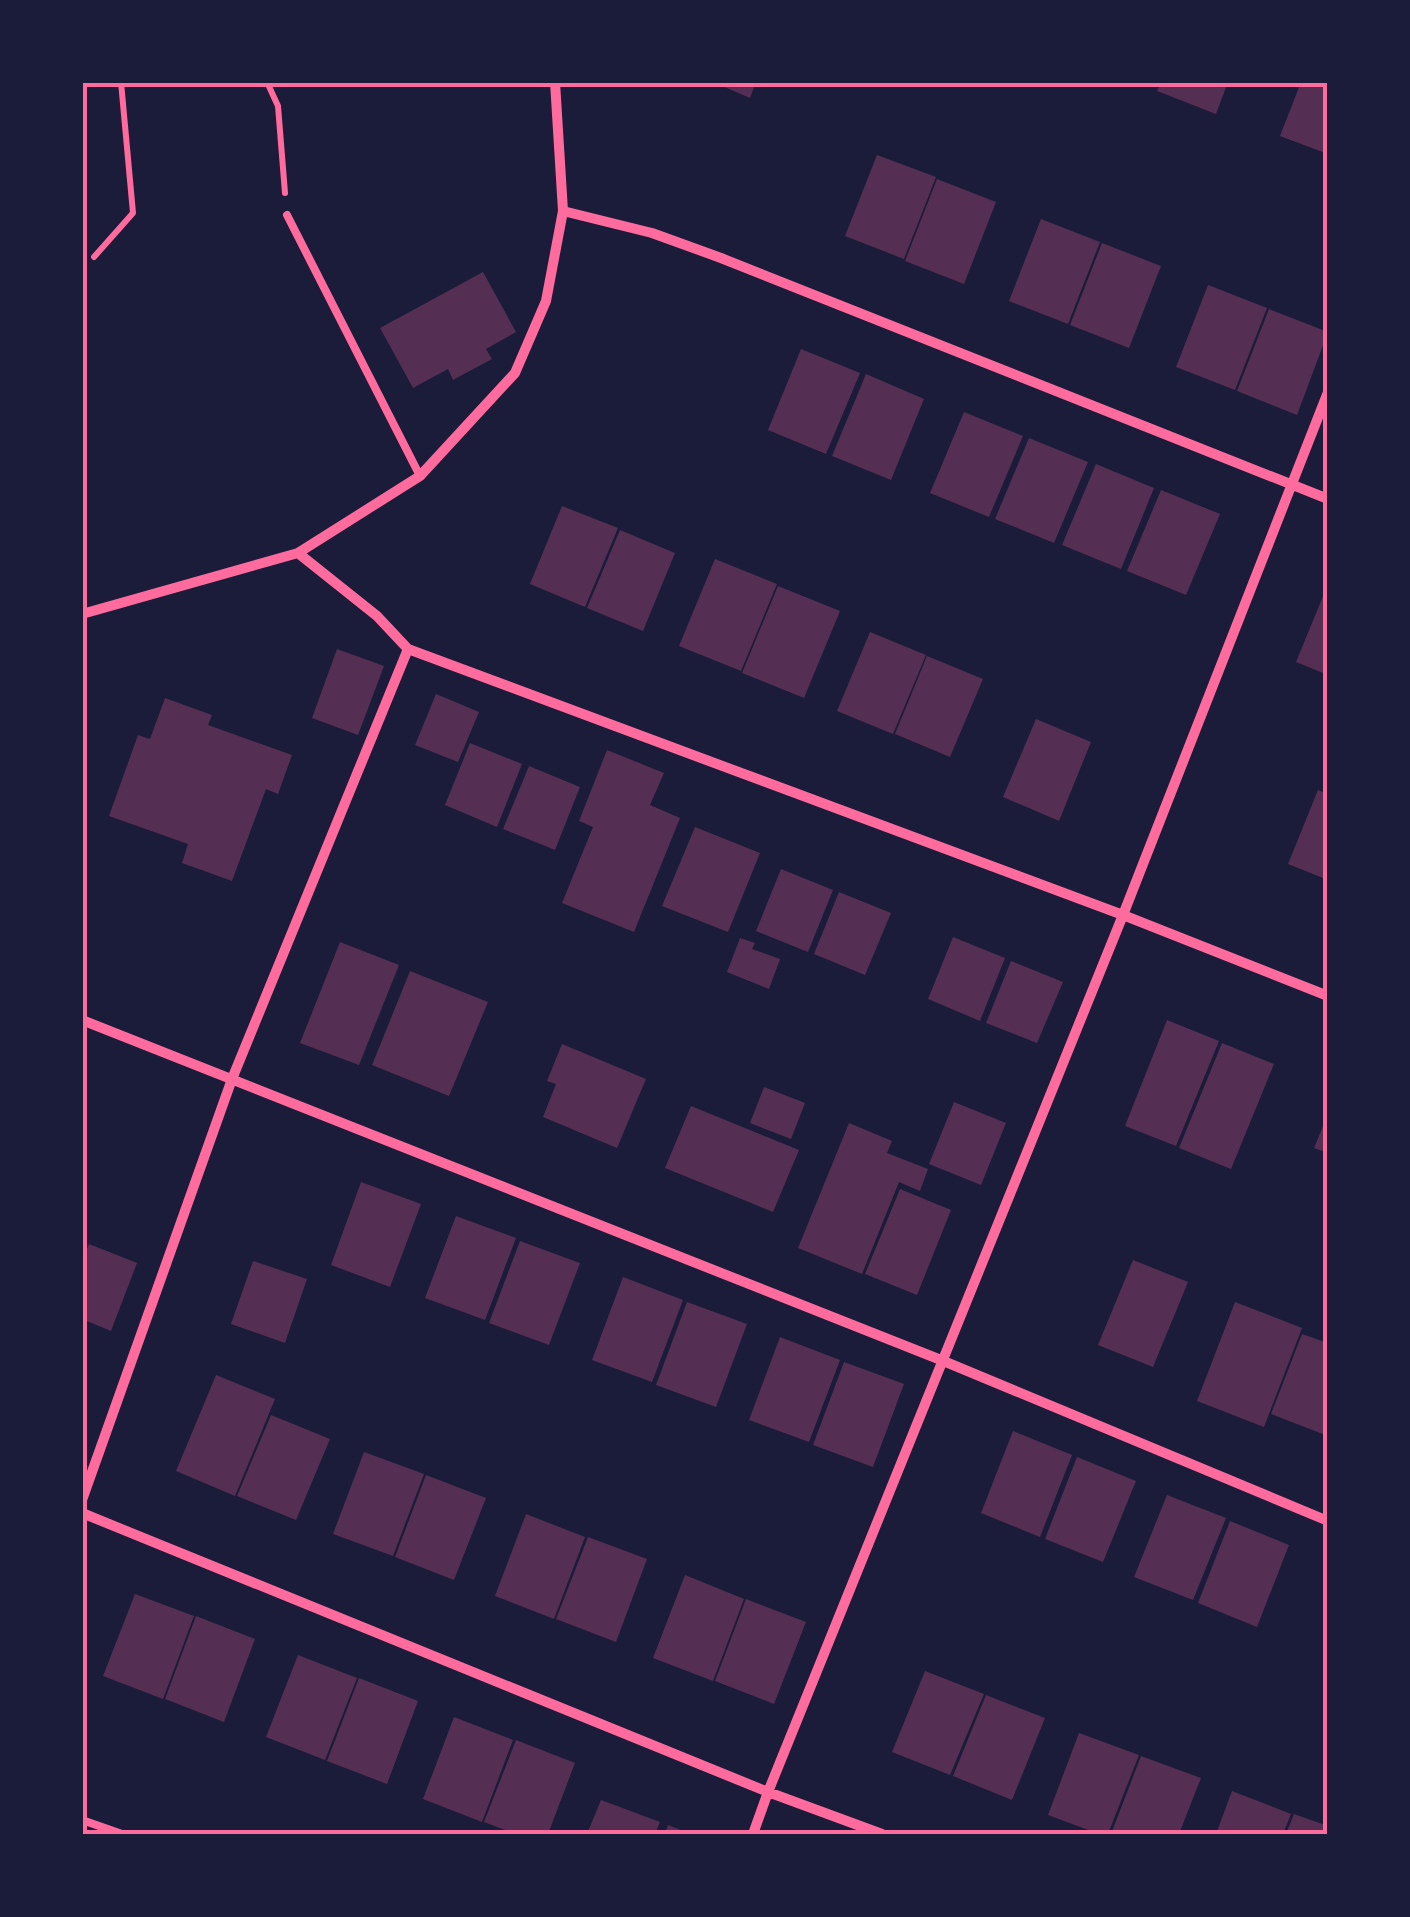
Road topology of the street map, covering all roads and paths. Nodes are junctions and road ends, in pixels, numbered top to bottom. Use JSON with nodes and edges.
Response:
{"nodes":[{"id":1,"x":121,"y":82,"type":"edge"},
{"id":2,"x":266,"y":82,"type":"edge"},
{"id":3,"x":555,"y":82,"type":"edge"},
{"id":4,"x":563,"y":211,"type":"junction"},
{"id":5,"x":287,"y":215,"type":"joint"},
{"id":6,"x":94,"y":256,"type":"dead end"},
{"id":7,"x":1328,"y":392,"type":"edge"},
{"id":8,"x":420,"y":476,"type":"junction"},
{"id":9,"x":1290,"y":484,"type":"junction"},
{"id":10,"x":1328,"y":498,"type":"edge"},
{"id":11,"x":298,"y":553,"type":"junction"},
{"id":12,"x":82,"y":614,"type":"edge"},
{"id":13,"x":408,"y":648,"type":"junction"},
{"id":14,"x":1123,"y":915,"type":"junction"},
{"id":15,"x":1328,"y":996,"type":"edge"},
{"id":16,"x":82,"y":1020,"type":"edge"},
{"id":17,"x":232,"y":1079,"type":"junction"},
{"id":18,"x":941,"y":1360,"type":"junction"},
{"id":19,"x":82,"y":1500,"type":"edge"},
{"id":20,"x":82,"y":1514,"type":"edge"},
{"id":21,"x":1328,"y":1522,"type":"edge"},
{"id":22,"x":768,"y":1792,"type":"junction"},
{"id":23,"x":82,"y":1820,"type":"edge"},
{"id":24,"x":122,"y":1834,"type":"edge"},
{"id":25,"x":754,"y":1834,"type":"edge"},
{"id":26,"x":882,"y":1834,"type":"edge"}],
"edges":[{"from":1,"to":6,"type":"path"},
{"from":2,"to":5,"type":"path"},
{"from":3,"to":4,"type":"street"},
{"from":4,"to":8,"type":"street"},
{"from":4,"to":9,"type":"street"},
{"from":5,"to":8,"type":"lane"},
{"from":7,"to":9,"type":"street"},
{"from":8,"to":11,"type":"street"},
{"from":9,"to":10,"type":"street"},
{"from":9,"to":14,"type":"street"},
{"from":11,"to":12,"type":"street"},
{"from":11,"to":13,"type":"street"},
{"from":13,"to":14,"type":"street"},
{"from":13,"to":17,"type":"street"},
{"from":14,"to":15,"type":"street"},
{"from":14,"to":18,"type":"street"},
{"from":16,"to":17,"type":"street"},
{"from":17,"to":18,"type":"street"},
{"from":17,"to":19,"type":"street"},
{"from":18,"to":21,"type":"street"},
{"from":18,"to":22,"type":"street"},
{"from":20,"to":22,"type":"street"},
{"from":22,"to":25,"type":"street"},
{"from":22,"to":26,"type":"street"},
{"from":23,"to":24,"type":"lane"}]}
